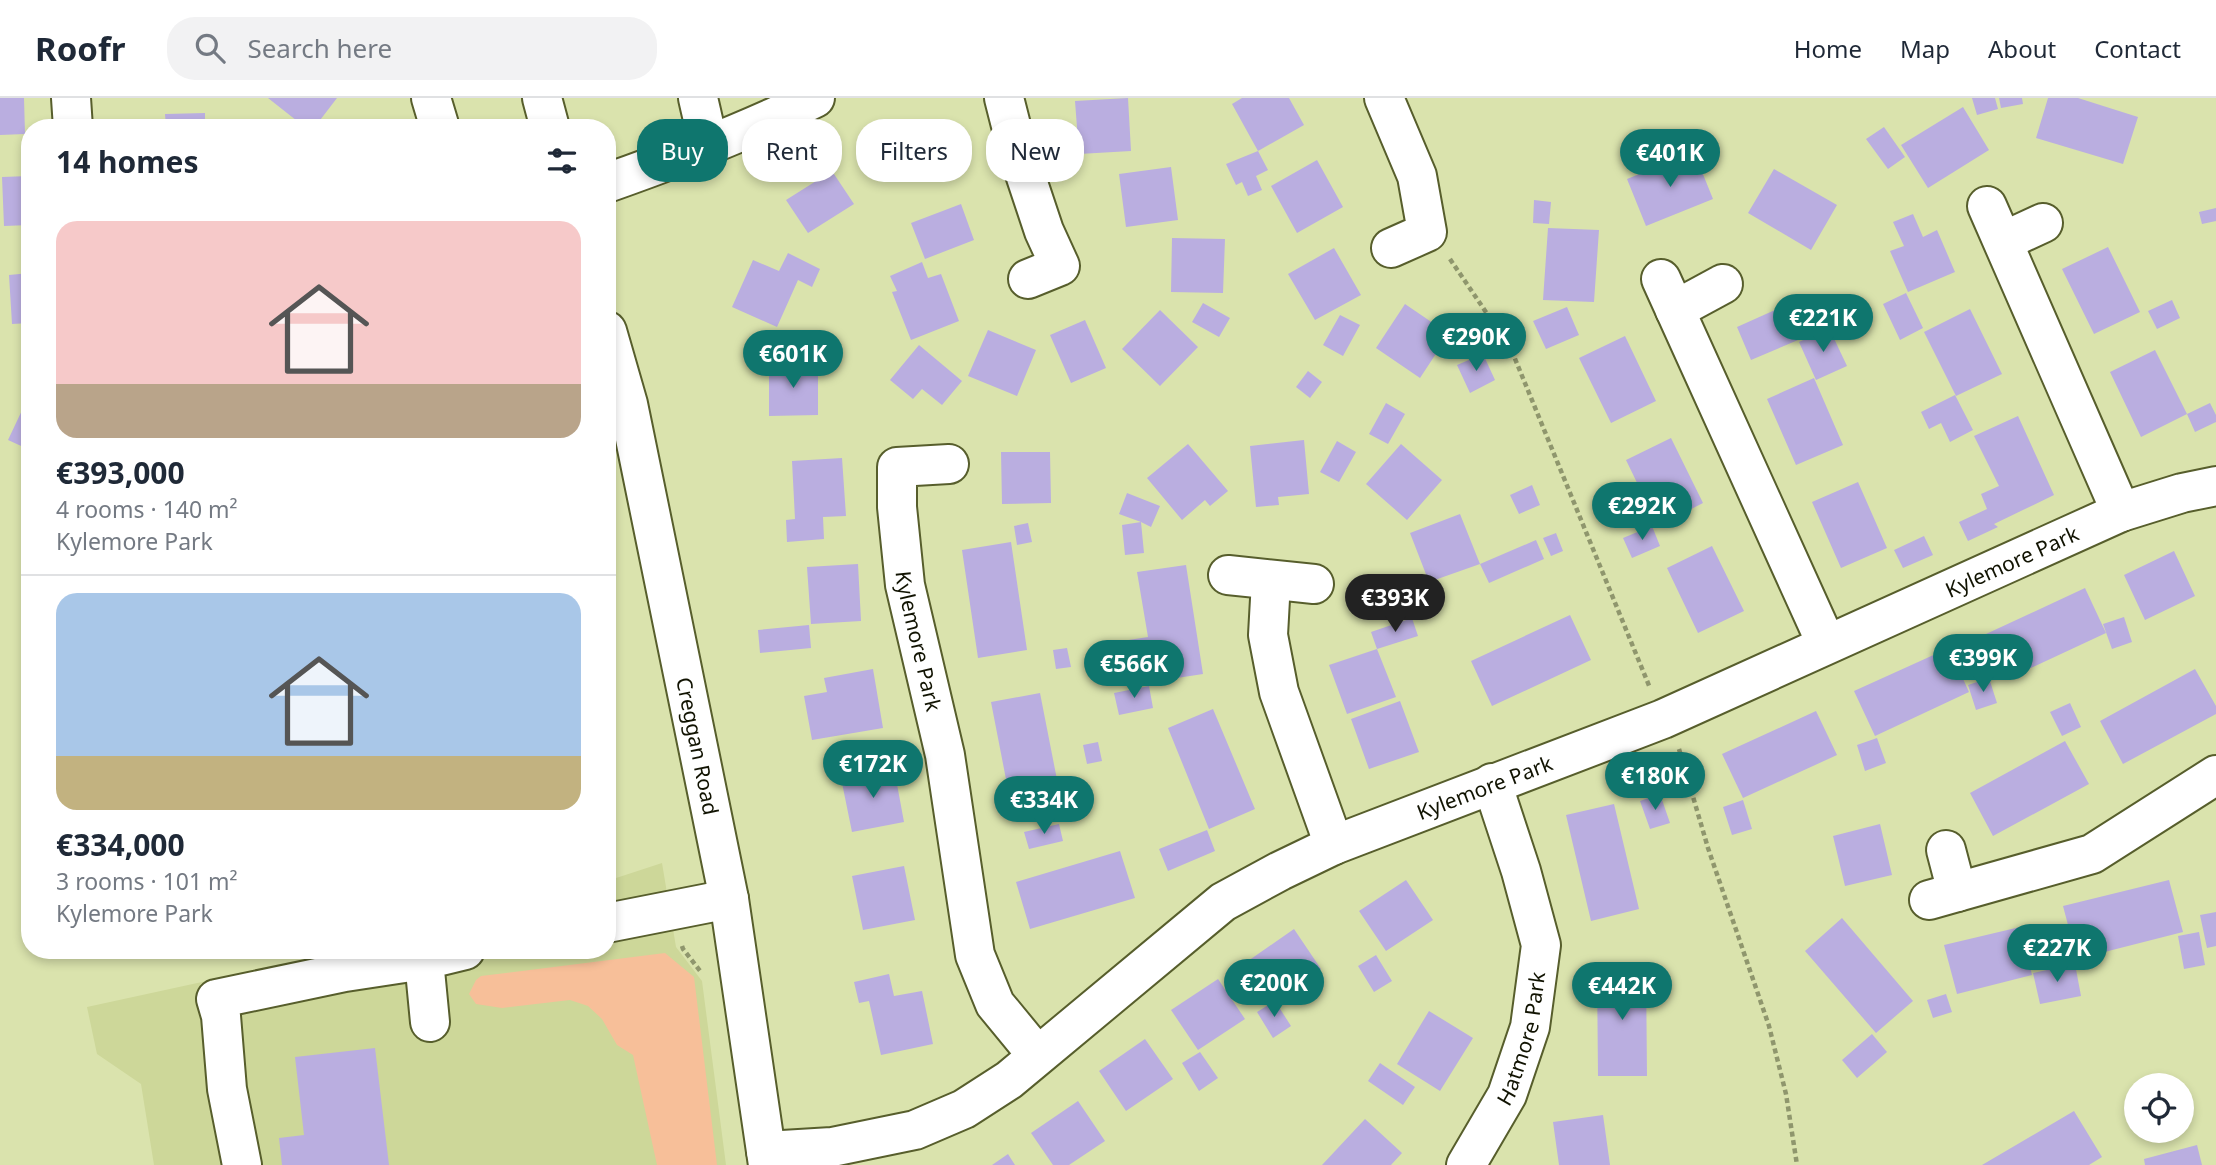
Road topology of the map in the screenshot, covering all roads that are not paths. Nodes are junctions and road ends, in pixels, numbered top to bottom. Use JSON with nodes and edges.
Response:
{"nodes":[{"id":1,"x":71,"y":98,"type":"edge"},
{"id":2,"x":431,"y":98,"type":"edge"},
{"id":3,"x":542,"y":98,"type":"edge"},
{"id":4,"x":698,"y":98,"type":"edge"},
{"id":5,"x":815,"y":98,"type":"edge"},
{"id":6,"x":1004,"y":98,"type":"edge"},
{"id":7,"x":1384,"y":98,"type":"edge"},
{"id":8,"x":72,"y":119,"type":"edge"},
{"id":9,"x":437,"y":119,"type":"edge"},
{"id":10,"x":548,"y":119,"type":"edge"},
{"id":11,"x":703,"y":119,"type":"edge"},
{"id":12,"x":728,"y":137,"type":"edge"},
{"id":13,"x":637,"y":172,"type":"edge"},
{"id":14,"x":616,"y":180,"type":"edge"},
{"id":15,"x":1987,"y":206,"type":"dead end"},
{"id":16,"x":2043,"y":223,"type":"dead end"},
{"id":17,"x":2004,"y":241,"type":"junction"},
{"id":18,"x":1391,"y":248,"type":"dead end"},
{"id":19,"x":1028,"y":279,"type":"dead end"},
{"id":20,"x":1723,"y":284,"type":"dead end"},
{"id":21,"x":616,"y":362,"type":"edge"},
{"id":22,"x":949,"y":464,"type":"dead end"},
{"id":23,"x":2216,"y":486,"type":"edge"},
{"id":24,"x":2120,"y":512,"type":"junction"},
{"id":25,"x":1228,"y":575,"type":"dead end"},
{"id":26,"x":1271,"y":581,"type":"junction"},
{"id":27,"x":1314,"y":584,"type":"dead end"},
{"id":28,"x":1826,"y":643,"type":"junction"},
{"id":29,"x":2216,"y":775,"type":"edge"},
{"id":30,"x":1492,"y":783,"type":"junction"},
{"id":31,"x":1334,"y":845,"type":"junction"},
{"id":32,"x":1946,"y":850,"type":"dead end"},
{"id":33,"x":729,"y":899,"type":"junction"},
{"id":34,"x":616,"y":921,"type":"edge"},
{"id":35,"x":428,"y":959,"type":"edge"},
{"id":36,"x":424,"y":960,"type":"junction"},
{"id":37,"x":430,"y":1022,"type":"dead end"},
{"id":38,"x":1037,"y":1055,"type":"junction"},
{"id":39,"x":767,"y":1158,"type":"edge"},
{"id":40,"x":242,"y":1165,"type":"edge"},
{"id":41,"x":1466,"y":1165,"type":"edge"}],
"edges":[{"from":1,"to":8,"type":"street"},
{"from":2,"to":9,"type":"street"},
{"from":3,"to":10,"type":"street"},
{"from":4,"to":11,"type":"street"},
{"from":5,"to":12,"type":"street"},
{"from":6,"to":19,"type":"street"},
{"from":7,"to":18,"type":"street"},
{"from":13,"to":14,"type":"street"},
{"from":15,"to":17,"type":"street"},
{"from":16,"to":17,"type":"street"},
{"from":17,"to":24,"type":"street"},
{"from":20,"to":28,"type":"street"},
{"from":21,"to":33,"type":"street","name":"Creggan Road"},
{"from":22,"to":38,"type":"street","name":"Kylemore Park"},
{"from":23,"to":24,"type":"street","name":"Kylemore Park"},
{"from":24,"to":28,"type":"street","name":"Kylemore Park"},
{"from":25,"to":26,"type":"street"},
{"from":26,"to":27,"type":"street"},
{"from":26,"to":31,"type":"street"},
{"from":28,"to":30,"type":"street","name":"Kylemore Park"},
{"from":29,"to":32,"type":"street"},
{"from":30,"to":31,"type":"street","name":"Kylemore Park"},
{"from":30,"to":41,"type":"street","name":"Hatmore Park"},
{"from":31,"to":38,"type":"street","name":"Kylemore Park"},
{"from":33,"to":34,"type":"street"},
{"from":33,"to":39,"type":"street","name":"Creggan Road"},
{"from":35,"to":36,"type":"street"},
{"from":36,"to":37,"type":"street"},
{"from":36,"to":40,"type":"street"},
{"from":38,"to":39,"type":"street","name":"Kylemore Park"}]}
